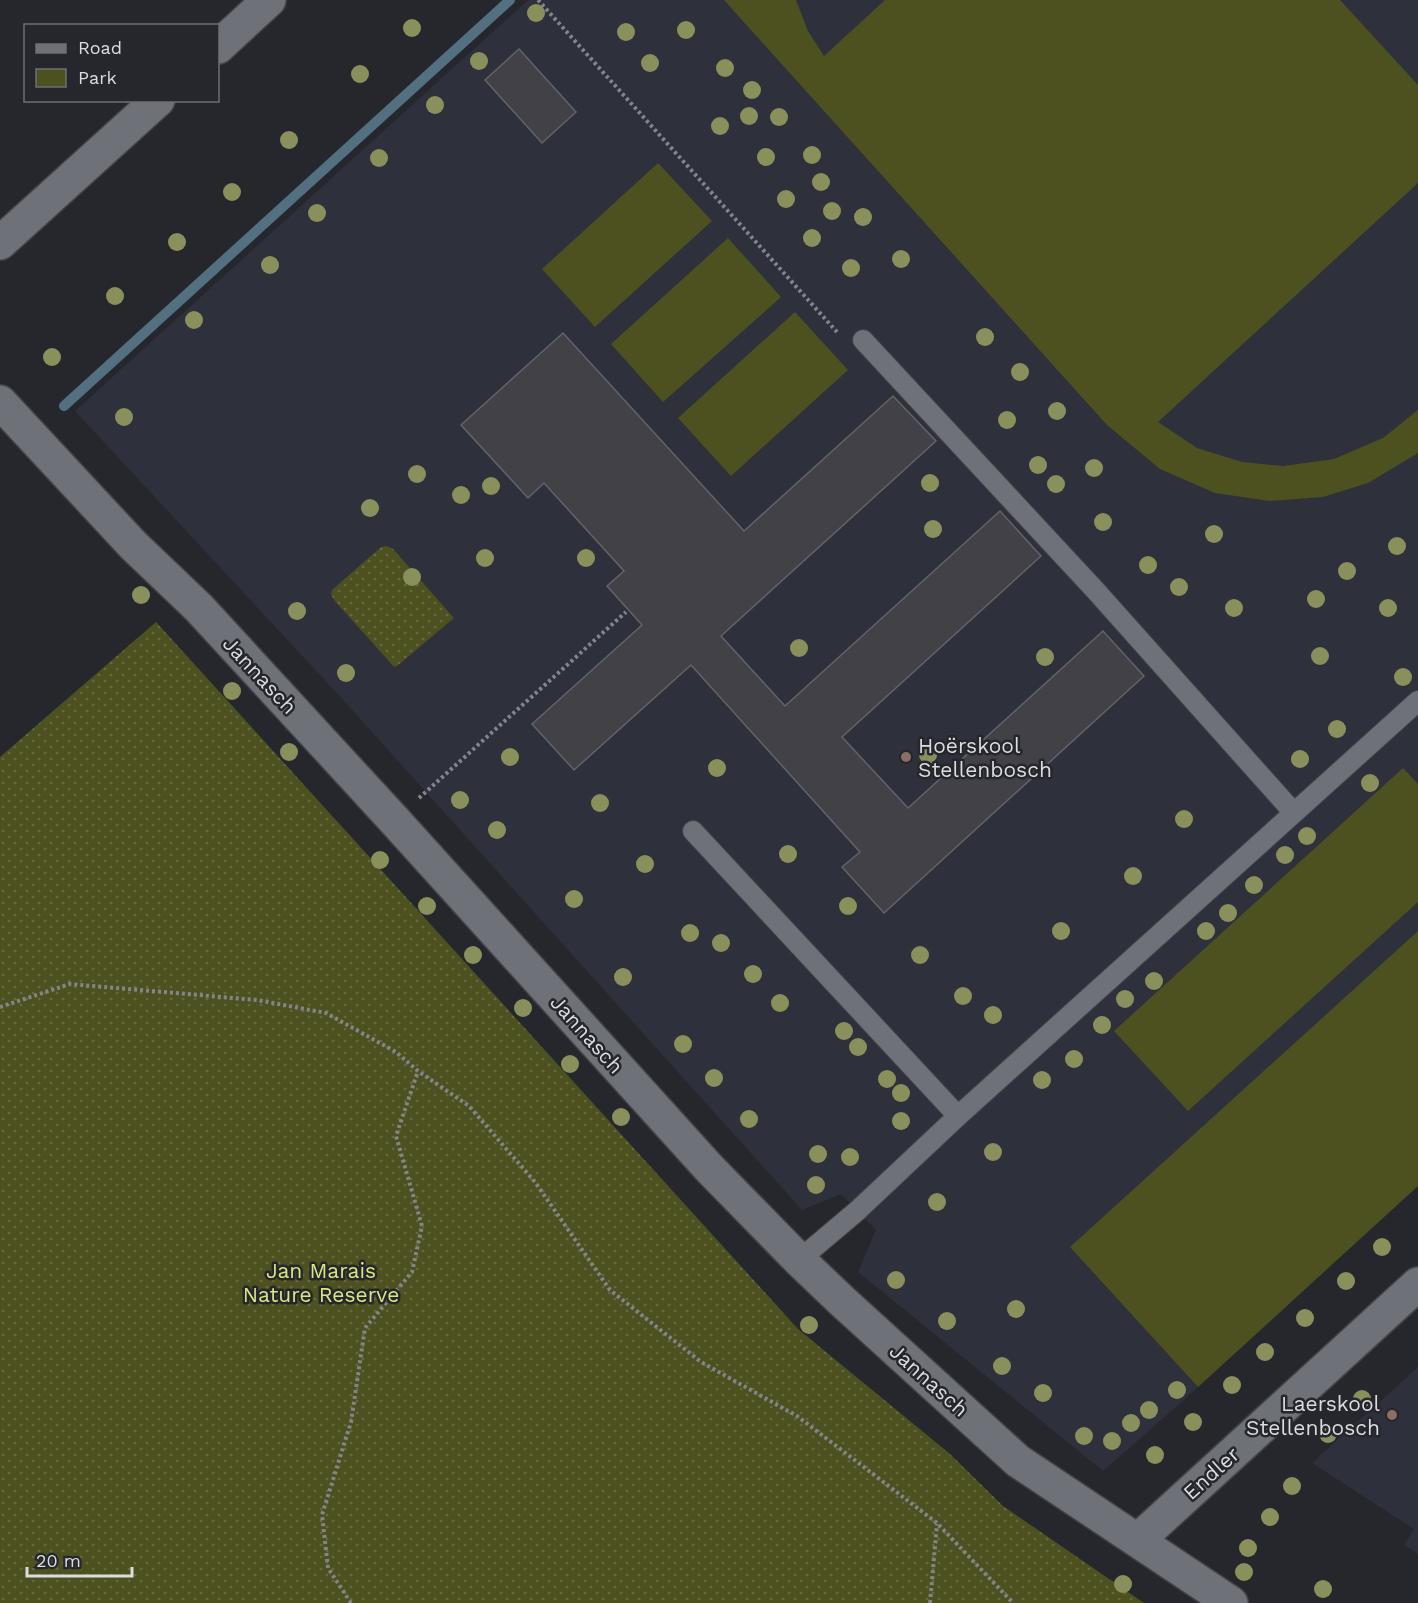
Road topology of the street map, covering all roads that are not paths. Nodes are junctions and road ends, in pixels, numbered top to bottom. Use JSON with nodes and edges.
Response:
{"nodes":[{"id":1,"x":270,"y":0,"type":"edge"},
{"id":2,"x":219,"y":46,"type":"edge"},
{"id":3,"x":156,"y":102,"type":"edge"},
{"id":4,"x":0,"y":243,"type":"edge"},
{"id":5,"x":863,"y":340,"type":"road end"},
{"id":6,"x":0,"y":402,"type":"edge"},
{"id":7,"x":1418,"y":701,"type":"edge"},
{"id":8,"x":1294,"y":813,"type":"junction"},
{"id":9,"x":693,"y":831,"type":"dead end"},
{"id":10,"x":958,"y":1116,"type":"junction"},
{"id":11,"x":799,"y":1260,"type":"junction"},
{"id":12,"x":1418,"y":1284,"type":"edge"},
{"id":13,"x":1138,"y":1540,"type":"junction"},
{"id":14,"x":1231,"y":1603,"type":"edge"}],
"edges":[{"from":1,"to":2,"type":"street"},
{"from":3,"to":4,"type":"street"},
{"from":5,"to":8,"type":"lane"},
{"from":6,"to":11,"type":"street","name":"Jannasch"},
{"from":7,"to":8,"type":"lane"},
{"from":8,"to":10,"type":"lane"},
{"from":9,"to":10,"type":"lane"},
{"from":10,"to":11,"type":"lane"},
{"from":11,"to":13,"type":"street","name":"Jannasch"},
{"from":12,"to":13,"type":"street","name":"Endler"},
{"from":13,"to":14,"type":"street","name":"Jannasch"}]}
